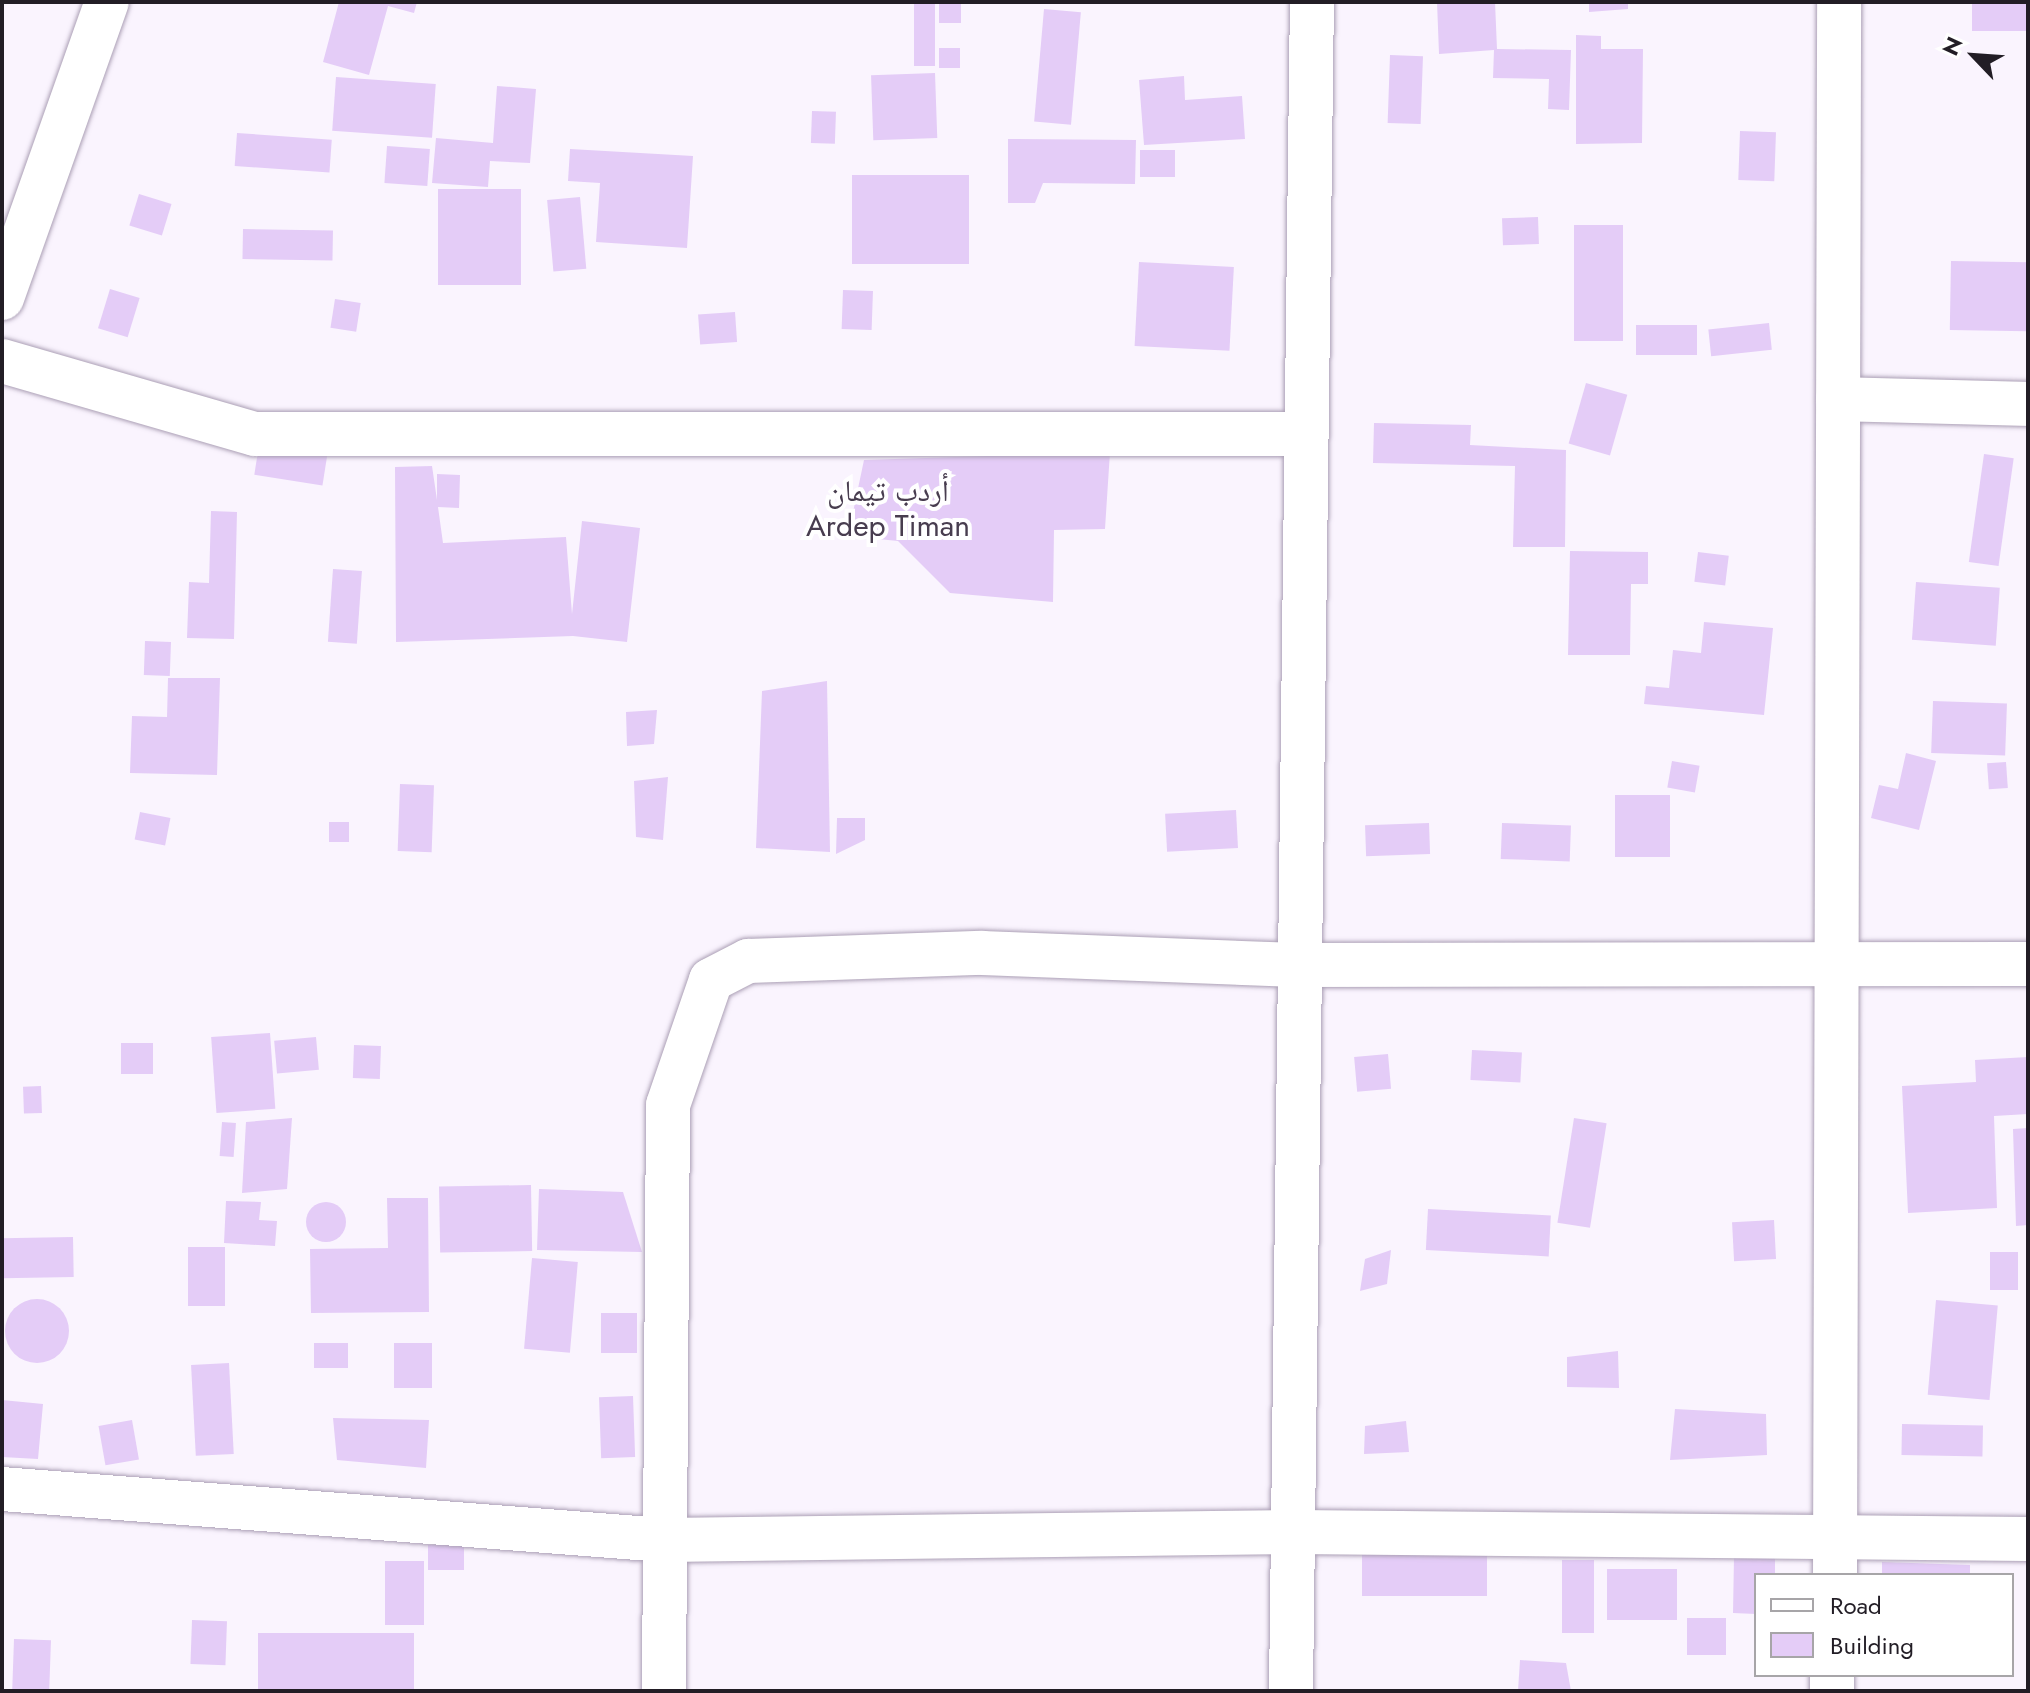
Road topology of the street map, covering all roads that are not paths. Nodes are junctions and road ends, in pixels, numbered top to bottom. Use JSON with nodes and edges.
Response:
{"nodes":[{"id":1,"x":107,"y":2,"type":"edge"},
{"id":2,"x":1312,"y":2,"type":"edge"},
{"id":3,"x":1839,"y":2,"type":"edge"},
{"id":4,"x":2,"y":298,"type":"edge"},
{"id":5,"x":2,"y":361,"type":"edge"},
{"id":6,"x":1838,"y":399,"type":"junction"},
{"id":7,"x":2028,"y":404,"type":"edge"},
{"id":8,"x":1305,"y":434,"type":"junction"},
{"id":9,"x":1837,"y":959,"type":"junction"},
{"id":10,"x":2028,"y":964,"type":"edge"},
{"id":11,"x":1297,"y":965,"type":"junction"},
{"id":12,"x":2,"y":1489,"type":"edge"},
{"id":13,"x":1295,"y":1532,"type":"junction"},
{"id":14,"x":2028,"y":1539,"type":"edge"},
{"id":15,"x":664,"y":1540,"type":"junction"},
{"id":16,"x":1836,"y":1556,"type":"edge"},
{"id":17,"x":664,"y":1691,"type":"edge"},
{"id":18,"x":1291,"y":1691,"type":"edge"}],
"edges":[{"from":1,"to":4,"type":"street"},
{"from":2,"to":8,"type":"street"},
{"from":3,"to":6,"type":"street"},
{"from":5,"to":8,"type":"street"},
{"from":6,"to":7,"type":"street"},
{"from":6,"to":9,"type":"street"},
{"from":8,"to":11,"type":"street"},
{"from":9,"to":10,"type":"street"},
{"from":9,"to":11,"type":"street"},
{"from":9,"to":16,"type":"street"},
{"from":11,"to":13,"type":"street"},
{"from":11,"to":15,"type":"street"},
{"from":12,"to":15,"type":"street"},
{"from":13,"to":15,"type":"street"},
{"from":13,"to":16,"type":"street"},
{"from":13,"to":18,"type":"street"},
{"from":14,"to":16,"type":"street"},
{"from":15,"to":17,"type":"street"}]}
